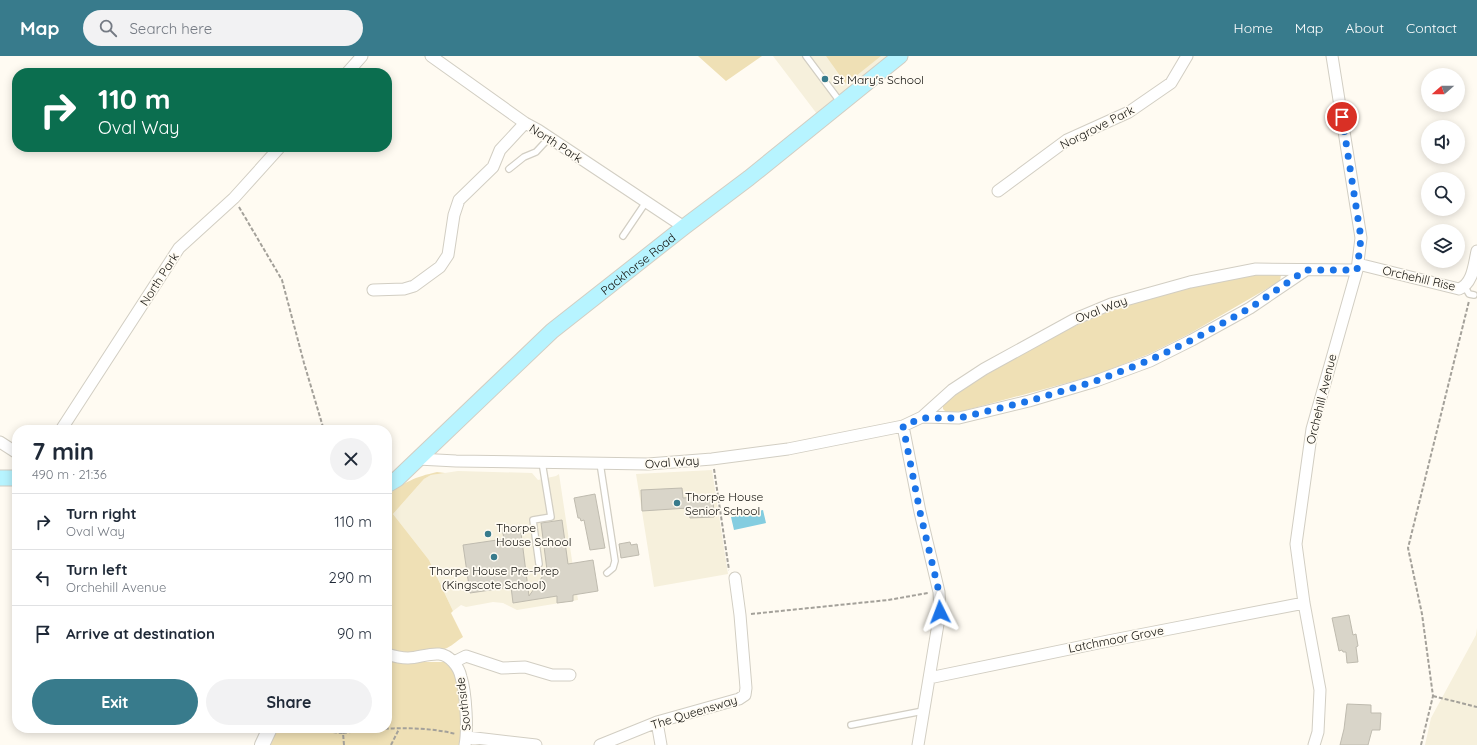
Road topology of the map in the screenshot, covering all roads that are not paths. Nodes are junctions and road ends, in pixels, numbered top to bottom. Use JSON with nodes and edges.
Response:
{"nodes":[{"id":1,"x":362,"y":56,"type":"edge"},
{"id":2,"x":430,"y":56,"type":"edge"},
{"id":3,"x":806,"y":56,"type":"edge"},
{"id":4,"x":900,"y":56,"type":"edge"},
{"id":5,"x":1187,"y":56,"type":"edge"},
{"id":6,"x":1332,"y":56,"type":"edge"},
{"id":7,"x":351,"y":68,"type":"edge"},
{"id":8,"x":841,"y":103,"type":"junction"},
{"id":9,"x":525,"y":123,"type":"junction"},
{"id":10,"x":549,"y":138,"type":"junction"},
{"id":11,"x":275,"y":152,"type":"edge"},
{"id":12,"x":509,"y":170,"type":"dead end"},
{"id":13,"x":998,"y":191,"type":"dead end"},
{"id":14,"x":646,"y":202,"type":"junction"},
{"id":15,"x":684,"y":227,"type":"junction"},
{"id":16,"x":623,"y":236,"type":"dead end"},
{"id":17,"x":1477,"y":251,"type":"edge"},
{"id":18,"x":1357,"y":267,"type":"junction"},
{"id":19,"x":1306,"y":270,"type":"junction"},
{"id":20,"x":372,"y":290,"type":"dead end"},
{"id":21,"x":922,"y":418,"type":"junction"},
{"id":22,"x":64,"y":425,"type":"edge"},
{"id":23,"x":903,"y":426,"type":"junction"},
{"id":24,"x":0,"y":442,"type":"edge"},
{"id":25,"x":12,"y":450,"type":"edge"},
{"id":26,"x":418,"y":459,"type":"junction"},
{"id":27,"x":542,"y":462,"type":"junction"},
{"id":28,"x":600,"y":464,"type":"junction"},
{"id":29,"x":0,"y":478,"type":"edge"},
{"id":30,"x":12,"y":478,"type":"edge"},
{"id":31,"x":392,"y":482,"type":"edge"},
{"id":32,"x":539,"y":564,"type":"dead end"},
{"id":33,"x":607,"y":573,"type":"dead end"},
{"id":34,"x":735,"y":578,"type":"road end"},
{"id":35,"x":1304,"y":603,"type":"junction"},
{"id":36,"x":392,"y":655,"type":"edge"},
{"id":37,"x":454,"y":662,"type":"junction"},
{"id":38,"x":570,"y":675,"type":"dead end"},
{"id":39,"x":929,"y":678,"type":"junction"},
{"id":40,"x":924,"y":711,"type":"junction"},
{"id":41,"x":657,"y":722,"type":"junction"},
{"id":42,"x":851,"y":725,"type":"dead end"},
{"id":43,"x":268,"y":733,"type":"edge"},
{"id":44,"x":466,"y":741,"type":"edge"},
{"id":45,"x":262,"y":745,"type":"edge"},
{"id":46,"x":536,"y":745,"type":"edge"},
{"id":47,"x":600,"y":745,"type":"edge"},
{"id":48,"x":661,"y":745,"type":"edge"},
{"id":49,"x":918,"y":745,"type":"edge"},
{"id":50,"x":1314,"y":745,"type":"edge"}],
"edges":[{"from":1,"to":7,"type":"street"},
{"from":2,"to":9,"type":"street","name":"North Park"},
{"from":3,"to":8,"type":"lane"},
{"from":4,"to":8,"type":"main road","name":"Packhorse Road"},
{"from":5,"to":13,"type":"street","name":"Norgrove Park"},
{"from":6,"to":18,"type":"street","name":"Orchehill Avenue"},
{"from":8,"to":15,"type":"main road","name":"Packhorse Road"},
{"from":9,"to":10,"type":"street","name":"North Park"},
{"from":9,"to":20,"type":"street"},
{"from":10,"to":12,"type":"lane"},
{"from":10,"to":14,"type":"street","name":"North Park"},
{"from":11,"to":22,"type":"street","name":"North Park"},
{"from":14,"to":15,"type":"street","name":"North Park"},
{"from":14,"to":16,"type":"lane"},
{"from":15,"to":26,"type":"main road","name":"Packhorse Road"},
{"from":17,"to":18,"type":"street","name":"Orchehill Rise"},
{"from":18,"to":19,"type":"street","name":"Oval Way"},
{"from":18,"to":35,"type":"street","name":"Orchehill Avenue"},
{"from":19,"to":21,"type":"street","name":"Oval Way"},
{"from":19,"to":21,"type":"street","name":"Oval Way"},
{"from":21,"to":23,"type":"street","name":"Oval Way"},
{"from":23,"to":28,"type":"street","name":"Oval Way"},
{"from":23,"to":39,"type":"street"},
{"from":24,"to":25,"type":"street"},
{"from":26,"to":27,"type":"street","name":"Oval Way"},
{"from":26,"to":31,"type":"main road","name":"Packhorse Road"},
{"from":27,"to":28,"type":"street","name":"Oval Way"},
{"from":27,"to":32,"type":"lane"},
{"from":28,"to":33,"type":"lane"},
{"from":29,"to":30,"type":"main road"},
{"from":34,"to":41,"type":"street","name":"The Queensway"},
{"from":35,"to":39,"type":"street","name":"Latchmoor Grove"},
{"from":35,"to":50,"type":"street","name":"Orchehill Avenue"},
{"from":36,"to":37,"type":"street","name":"Southside"},
{"from":37,"to":38,"type":"street"},
{"from":37,"to":44,"type":"street","name":"Southside"},
{"from":39,"to":40,"type":"street"},
{"from":40,"to":42,"type":"lane"},
{"from":40,"to":49,"type":"street"},
{"from":41,"to":47,"type":"street","name":"The Queensway"},
{"from":41,"to":48,"type":"street"},
{"from":43,"to":45,"type":"street"},
{"from":44,"to":46,"type":"street"}]}
